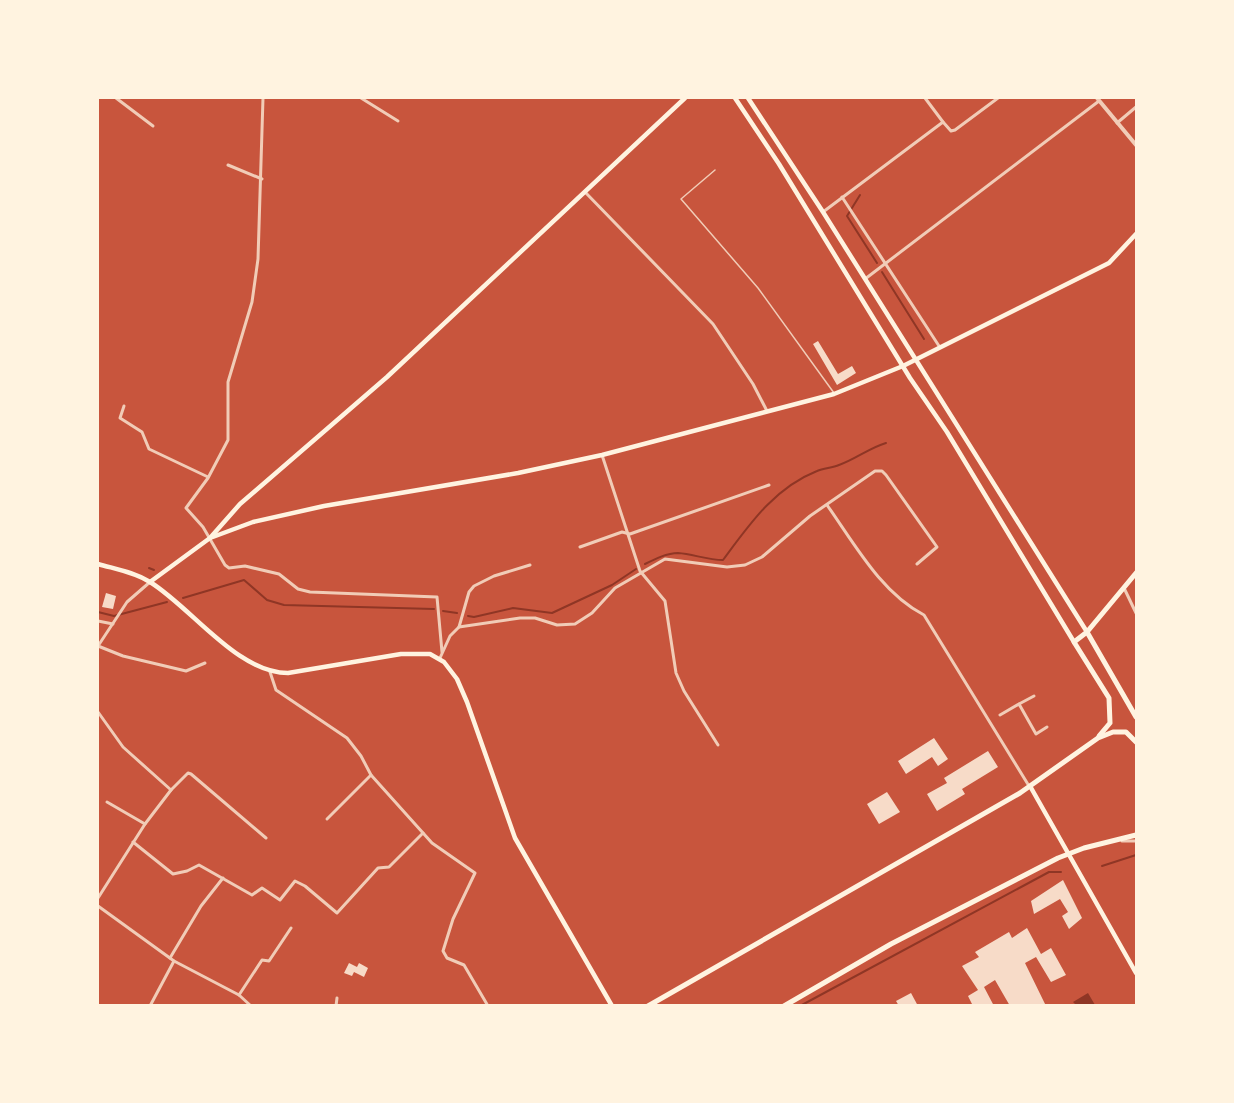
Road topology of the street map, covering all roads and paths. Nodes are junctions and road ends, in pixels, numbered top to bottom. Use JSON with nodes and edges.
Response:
{"nodes":[{"id":1,"x":116,"y":98,"type":"edge"},
{"id":2,"x":263,"y":98,"type":"edge"},
{"id":3,"x":361,"y":98,"type":"edge"},
{"id":4,"x":686,"y":98,"type":"edge"},
{"id":5,"x":735,"y":98,"type":"edge"},
{"id":6,"x":748,"y":98,"type":"edge"},
{"id":7,"x":925,"y":98,"type":"edge"},
{"id":8,"x":998,"y":98,"type":"edge"},
{"id":9,"x":1098,"y":99,"type":"edge"},
{"id":10,"x":1137,"y":107,"type":"edge"},
{"id":11,"x":398,"y":121,"type":"dead end"},
{"id":12,"x":942,"y":122,"type":"junction"},
{"id":13,"x":1117,"y":123,"type":"junction"},
{"id":14,"x":153,"y":126,"type":"dead end"},
{"id":15,"x":1137,"y":145,"type":"edge"},
{"id":16,"x":228,"y":165,"type":"dead end"},
{"id":17,"x":715,"y":170,"type":"dead end"},
{"id":18,"x":262,"y":179,"type":"junction"},
{"id":19,"x":585,"y":192,"type":"junction"},
{"id":20,"x":842,"y":197,"type":"junction"},
{"id":21,"x":824,"y":212,"type":"junction"},
{"id":22,"x":1137,"y":234,"type":"edge"},
{"id":23,"x":886,"y":261,"type":"junction"},
{"id":24,"x":865,"y":279,"type":"junction"},
{"id":25,"x":939,"y":346,"type":"junction"},
{"id":26,"x":915,"y":360,"type":"junction"},
{"id":27,"x":903,"y":366,"type":"junction"},
{"id":28,"x":834,"y":394,"type":"junction"},
{"id":29,"x":124,"y":406,"type":"dead end"},
{"id":30,"x":768,"y":413,"type":"junction"},
{"id":31,"x":602,"y":455,"type":"junction"},
{"id":32,"x":208,"y":478,"type":"junction"},
{"id":33,"x":769,"y":485,"type":"dead end"},
{"id":34,"x":996,"y":486,"type":"junction"},
{"id":35,"x":984,"y":492,"type":"junction"},
{"id":36,"x":826,"y":505,"type":"junction"},
{"id":37,"x":630,"y":534,"type":"junction"},
{"id":38,"x":210,"y":538,"type":"junction"},
{"id":39,"x":580,"y":547,"type":"dead end"},
{"id":40,"x":98,"y":564,"type":"edge"},
{"id":41,"x":917,"y":564,"type":"dead end"},
{"id":42,"x":530,"y":565,"type":"dead end"},
{"id":43,"x":640,"y":571,"type":"junction"},
{"id":44,"x":1137,"y":573,"type":"edge"},
{"id":45,"x":150,"y":582,"type":"junction"},
{"id":46,"x":1124,"y":588,"type":"junction"},
{"id":47,"x":1137,"y":613,"type":"edge"},
{"id":48,"x":98,"y":621,"type":"edge"},
{"id":49,"x":114,"y":624,"type":"junction"},
{"id":50,"x":459,"y":627,"type":"junction"},
{"id":51,"x":1087,"y":632,"type":"junction"},
{"id":52,"x":1074,"y":642,"type":"junction"},
{"id":53,"x":441,"y":655,"type":"junction"},
{"id":54,"x":205,"y":663,"type":"dead end"},
{"id":55,"x":270,"y":672,"type":"junction"},
{"id":56,"x":1034,"y":696,"type":"dead end"},
{"id":57,"x":1019,"y":704,"type":"junction"},
{"id":58,"x":98,"y":712,"type":"edge"},
{"id":59,"x":1000,"y":715,"type":"dead end"},
{"id":60,"x":1137,"y":717,"type":"edge"},
{"id":61,"x":1047,"y":727,"type":"dead end"},
{"id":62,"x":1098,"y":738,"type":"junction"},
{"id":63,"x":1137,"y":742,"type":"edge"},
{"id":64,"x":718,"y":745,"type":"dead end"},
{"id":65,"x":371,"y":775,"type":"junction"},
{"id":66,"x":1030,"y":786,"type":"junction"},
{"id":67,"x":171,"y":790,"type":"junction"},
{"id":68,"x":107,"y":802,"type":"dead end"},
{"id":69,"x":327,"y":819,"type":"dead end"},
{"id":70,"x":145,"y":824,"type":"junction"},
{"id":71,"x":423,"y":833,"type":"junction"},
{"id":72,"x":1137,"y":836,"type":"edge"},
{"id":73,"x":266,"y":838,"type":"dead end"},
{"id":74,"x":1117,"y":840,"type":"junction"},
{"id":75,"x":1137,"y":841,"type":"edge"},
{"id":76,"x":133,"y":842,"type":"junction"},
{"id":77,"x":1070,"y":854,"type":"junction"},
{"id":78,"x":223,"y":878,"type":"junction"},
{"id":79,"x":98,"y":898,"type":"edge"},
{"id":80,"x":98,"y":906,"type":"edge"},
{"id":81,"x":291,"y":927,"type":"dead end"},
{"id":82,"x":170,"y":957,"type":"junction"},
{"id":83,"x":174,"y":961,"type":"junction"},
{"id":84,"x":1137,"y":973,"type":"edge"},
{"id":85,"x":239,"y":995,"type":"junction"},
{"id":86,"x":337,"y":998,"type":"dead end"},
{"id":87,"x":150,"y":1005,"type":"edge"},
{"id":88,"x":251,"y":1005,"type":"edge"},
{"id":89,"x":336,"y":1005,"type":"edge"},
{"id":90,"x":488,"y":1005,"type":"edge"},
{"id":91,"x":612,"y":1005,"type":"edge"},
{"id":92,"x":648,"y":1005,"type":"edge"},
{"id":93,"x":784,"y":1005,"type":"edge"}],
"edges":[{"from":1,"to":14,"type":"street"},
{"from":2,"to":18,"type":"street"},
{"from":3,"to":11,"type":"street"},
{"from":4,"to":19,"type":"main road"},
{"from":5,"to":27,"type":"main road"},
{"from":6,"to":21,"type":"main road"},
{"from":7,"to":12,"type":"street"},
{"from":8,"to":12,"type":"street"},
{"from":9,"to":13,"type":"street"},
{"from":9,"to":23,"type":"street"},
{"from":10,"to":13,"type":"street"},
{"from":12,"to":20,"type":"street"},
{"from":13,"to":15,"type":"street"},
{"from":16,"to":18,"type":"street"},
{"from":17,"to":28,"type":"lane"},
{"from":18,"to":32,"type":"street"},
{"from":19,"to":30,"type":"street"},
{"from":19,"to":38,"type":"main road"},
{"from":20,"to":21,"type":"street"},
{"from":20,"to":23,"type":"street"},
{"from":21,"to":24,"type":"main road"},
{"from":22,"to":25,"type":"main road"},
{"from":23,"to":24,"type":"street"},
{"from":23,"to":25,"type":"street"},
{"from":24,"to":26,"type":"main road"},
{"from":25,"to":26,"type":"main road"},
{"from":26,"to":27,"type":"main road"},
{"from":26,"to":34,"type":"main road"},
{"from":27,"to":28,"type":"main road"},
{"from":27,"to":35,"type":"main road"},
{"from":28,"to":30,"type":"main road"},
{"from":29,"to":32,"type":"street"},
{"from":30,"to":31,"type":"main road"},
{"from":31,"to":37,"type":"street"},
{"from":31,"to":38,"type":"main road"},
{"from":32,"to":38,"type":"street"},
{"from":33,"to":37,"type":"street"},
{"from":34,"to":35,"type":"main road"},
{"from":34,"to":51,"type":"main road"},
{"from":35,"to":52,"type":"main road"},
{"from":36,"to":41,"type":"street"},
{"from":36,"to":43,"type":"street"},
{"from":36,"to":66,"type":"street"},
{"from":37,"to":39,"type":"street"},
{"from":37,"to":43,"type":"street"},
{"from":38,"to":45,"type":"main road"},
{"from":38,"to":53,"type":"street"},
{"from":40,"to":45,"type":"main road"},
{"from":42,"to":50,"type":"street"},
{"from":43,"to":50,"type":"street"},
{"from":43,"to":64,"type":"street"},
{"from":44,"to":46,"type":"main road"},
{"from":45,"to":49,"type":"street"},
{"from":45,"to":55,"type":"main road"},
{"from":46,"to":47,"type":"street"},
{"from":46,"to":51,"type":"main road"},
{"from":48,"to":49,"type":"street"},
{"from":49,"to":54,"type":"street"},
{"from":50,"to":53,"type":"street"},
{"from":51,"to":52,"type":"main road"},
{"from":51,"to":60,"type":"main road"},
{"from":52,"to":62,"type":"main road"},
{"from":53,"to":55,"type":"main road"},
{"from":53,"to":91,"type":"main road"},
{"from":55,"to":65,"type":"street"},
{"from":56,"to":57,"type":"street"},
{"from":57,"to":59,"type":"street"},
{"from":57,"to":61,"type":"street"},
{"from":58,"to":67,"type":"street"},
{"from":62,"to":63,"type":"main road"},
{"from":62,"to":66,"type":"main road"},
{"from":65,"to":69,"type":"street"},
{"from":65,"to":71,"type":"street"},
{"from":66,"to":77,"type":"main road"},
{"from":66,"to":92,"type":"main road"},
{"from":67,"to":70,"type":"street"},
{"from":67,"to":73,"type":"street"},
{"from":68,"to":70,"type":"street"},
{"from":70,"to":76,"type":"street"},
{"from":71,"to":78,"type":"street"},
{"from":71,"to":90,"type":"street"},
{"from":72,"to":74,"type":"main road"},
{"from":74,"to":75,"type":"street"},
{"from":74,"to":77,"type":"main road"},
{"from":76,"to":78,"type":"street"},
{"from":76,"to":79,"type":"street"},
{"from":77,"to":84,"type":"main road"},
{"from":77,"to":93,"type":"main road"},
{"from":78,"to":82,"type":"street"},
{"from":80,"to":82,"type":"street"},
{"from":81,"to":85,"type":"street"},
{"from":82,"to":83,"type":"street"},
{"from":83,"to":85,"type":"street"},
{"from":83,"to":87,"type":"street"},
{"from":85,"to":88,"type":"street"},
{"from":86,"to":89,"type":"street"}]}
